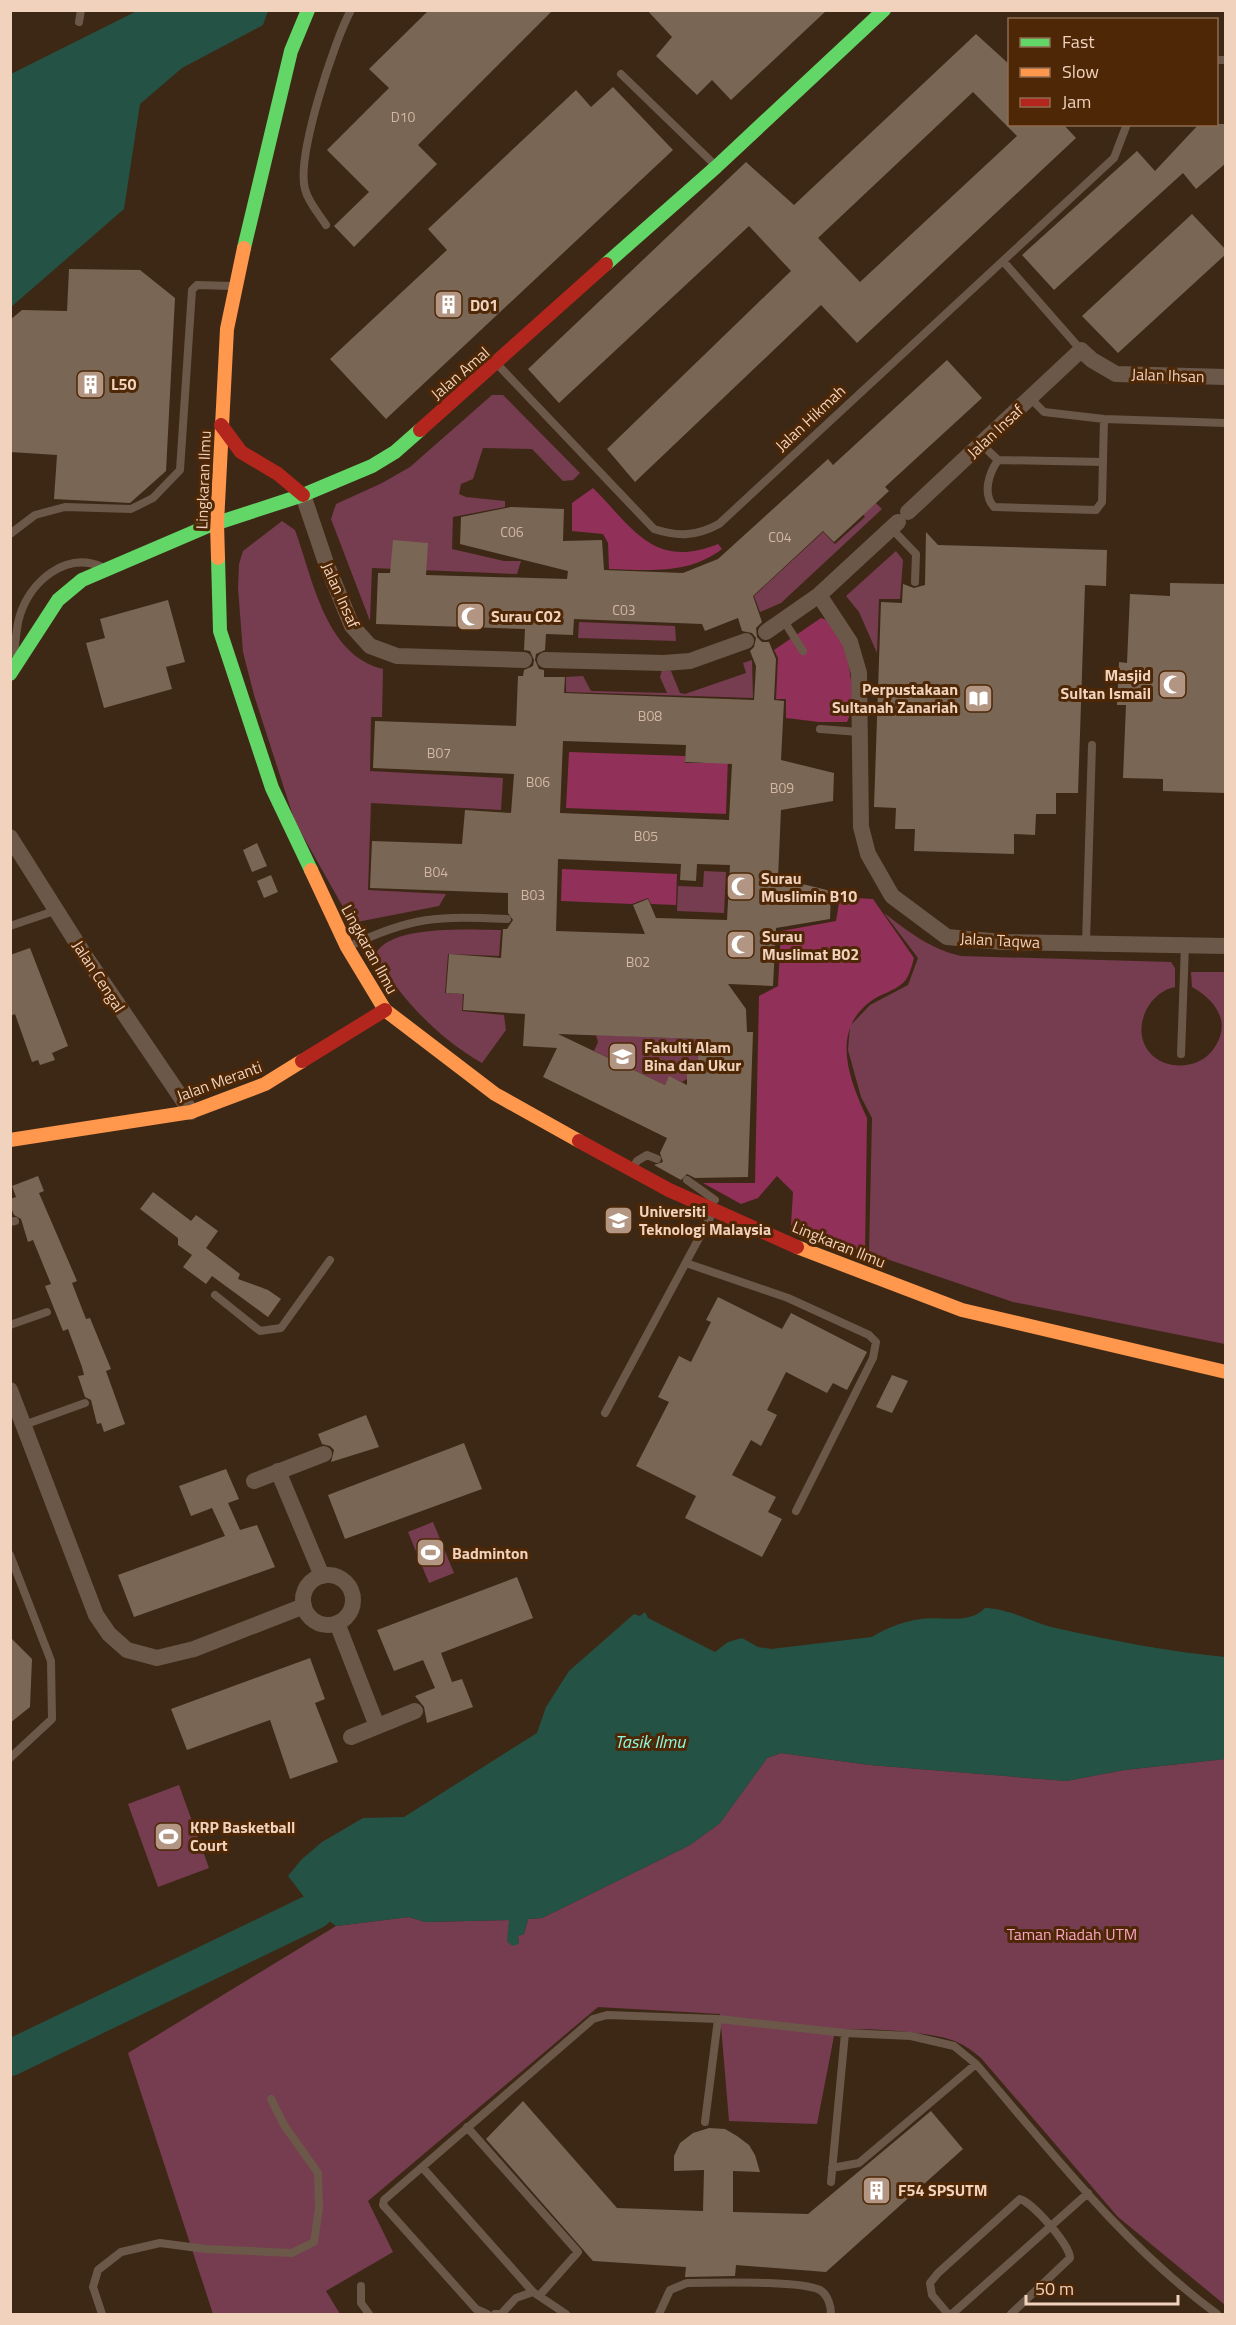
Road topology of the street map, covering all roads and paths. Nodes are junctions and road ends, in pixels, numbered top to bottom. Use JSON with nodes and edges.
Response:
{"nodes":[{"id":1,"x":81,"y":10,"type":"edge"},
{"id":2,"x":308,"y":10,"type":"edge"},
{"id":3,"x":351,"y":10,"type":"edge"},
{"id":4,"x":884,"y":10,"type":"edge"},
{"id":5,"x":79,"y":22,"type":"dead end"},
{"id":6,"x":621,"y":74,"type":"dead end"},
{"id":7,"x":1126,"y":126,"type":"edge"},
{"id":8,"x":716,"y":167,"type":"junction"},
{"id":9,"x":326,"y":225,"type":"dead end"},
{"id":10,"x":1003,"y":261,"type":"junction"},
{"id":11,"x":235,"y":285,"type":"junction"},
{"id":12,"x":1082,"y":350,"type":"junction"},
{"id":13,"x":497,"y":363,"type":"junction"},
{"id":14,"x":1226,"y":377,"type":"edge"},
{"id":15,"x":1030,"y":398,"type":"junction"},
{"id":16,"x":1104,"y":419,"type":"junction"},
{"id":17,"x":1226,"y":423,"type":"edge"},
{"id":18,"x":221,"y":425,"type":"junction"},
{"id":19,"x":981,"y":444,"type":"junction"},
{"id":20,"x":998,"y":460,"type":"junction"},
{"id":21,"x":1103,"y":462,"type":"junction"},
{"id":22,"x":303,"y":495,"type":"junction"},
{"id":23,"x":899,"y":520,"type":"junction"},
{"id":24,"x":217,"y":523,"type":"junction"},
{"id":25,"x":10,"y":534,"type":"edge"},
{"id":26,"x":107,"y":570,"type":"junction"},
{"id":27,"x":915,"y":582,"type":"dead end"},
{"id":28,"x":819,"y":595,"type":"junction"},
{"id":29,"x":784,"y":621,"type":"junction"},
{"id":30,"x":766,"y":632,"type":"dead end"},
{"id":31,"x":746,"y":641,"type":"dead end"},
{"id":32,"x":803,"y":651,"type":"dead end"},
{"id":33,"x":524,"y":660,"type":"dead end"},
{"id":34,"x":544,"y":660,"type":"dead end"},
{"id":35,"x":10,"y":674,"type":"edge"},
{"id":36,"x":820,"y":729,"type":"dead end"},
{"id":37,"x":859,"y":732,"type":"junction"},
{"id":38,"x":1092,"y":745,"type":"dead end"},
{"id":39,"x":10,"y":837,"type":"edge"},
{"id":40,"x":57,"y":909,"type":"junction"},
{"id":41,"x":507,"y":919,"type":"dead end"},
{"id":42,"x":10,"y":926,"type":"edge"},
{"id":43,"x":1086,"y":943,"type":"junction"},
{"id":44,"x":1185,"y":945,"type":"junction"},
{"id":45,"x":1226,"y":946,"type":"edge"},
{"id":46,"x":348,"y":947,"type":"junction"},
{"id":47,"x":385,"y":1010,"type":"junction"},
{"id":48,"x":1181,"y":1054,"type":"dead end"},
{"id":49,"x":190,"y":1112,"type":"junction"},
{"id":50,"x":10,"y":1140,"type":"edge"},
{"id":51,"x":657,"y":1159,"type":"dead end"},
{"id":52,"x":632,"y":1170,"type":"junction"},
{"id":53,"x":687,"y":1180,"type":"dead end"},
{"id":54,"x":715,"y":1209,"type":"junction"},
{"id":55,"x":758,"y":1228,"type":"junction"},
{"id":56,"x":330,"y":1260,"type":"dead end"},
{"id":57,"x":686,"y":1263,"type":"junction"},
{"id":58,"x":215,"y":1295,"type":"dead end"},
{"id":59,"x":47,"y":1312,"type":"dead end"},
{"id":60,"x":10,"y":1325,"type":"edge"},
{"id":61,"x":1226,"y":1372,"type":"edge"},
{"id":62,"x":10,"y":1390,"type":"edge"},
{"id":63,"x":85,"y":1403,"type":"dead end"},
{"id":64,"x":605,"y":1413,"type":"dead end"},
{"id":65,"x":24,"y":1425,"type":"junction"},
{"id":66,"x":324,"y":1454,"type":"dead end"},
{"id":67,"x":278,"y":1471,"type":"junction"},
{"id":68,"x":254,"y":1481,"type":"dead end"},
{"id":69,"x":796,"y":1511,"type":"dead end"},
{"id":70,"x":10,"y":1555,"type":"edge"},
{"id":71,"x":322,"y":1576,"type":"junction"},
{"id":72,"x":304,"y":1606,"type":"junction"},
{"id":73,"x":337,"y":1623,"type":"junction"},
{"id":74,"x":415,"y":1711,"type":"dead end"},
{"id":75,"x":376,"y":1726,"type":"junction"},
{"id":76,"x":351,"y":1737,"type":"dead end"},
{"id":77,"x":10,"y":1758,"type":"edge"},
{"id":78,"x":718,"y":2019,"type":"junction"},
{"id":79,"x":845,"y":2033,"type":"junction"},
{"id":80,"x":976,"y":2064,"type":"junction"},
{"id":81,"x":271,"y":2099,"type":"dead end"},
{"id":82,"x":705,"y":2122,"type":"dead end"},
{"id":83,"x":467,"y":2127,"type":"junction"},
{"id":84,"x":422,"y":2167,"type":"junction"},
{"id":85,"x":832,"y":2168,"type":"junction"},
{"id":86,"x":831,"y":2182,"type":"dead end"},
{"id":87,"x":1088,"y":2193,"type":"junction"},
{"id":88,"x":1050,"y":2227,"type":"junction"},
{"id":89,"x":361,"y":2286,"type":"dead end"},
{"id":90,"x":536,"y":2294,"type":"junction"},
{"id":91,"x":102,"y":2314,"type":"edge"},
{"id":92,"x":369,"y":2314,"type":"edge"},
{"id":93,"x":486,"y":2314,"type":"edge"},
{"id":94,"x":495,"y":2314,"type":"edge"},
{"id":95,"x":566,"y":2314,"type":"edge"},
{"id":96,"x":659,"y":2314,"type":"edge"},
{"id":97,"x":831,"y":2314,"type":"edge"},
{"id":98,"x":950,"y":2314,"type":"edge"},
{"id":99,"x":1011,"y":2314,"type":"edge"},
{"id":100,"x":1217,"y":2314,"type":"edge"}],
"edges":[{"from":1,"to":5,"type":"lane"},
{"from":2,"to":11,"type":"street","name":"Lingkaran Ilmu"},
{"from":3,"to":9,"type":"lane"},
{"from":4,"to":8,"type":"street","name":"Jalan Amal"},
{"from":6,"to":8,"type":"lane"},
{"from":7,"to":10,"type":"lane","name":"Jalan Hikmah"},
{"from":8,"to":13,"type":"street","name":"Jalan Amal"},
{"from":10,"to":12,"type":"lane"},
{"from":10,"to":13,"type":"lane","name":"Jalan Hikmah"},
{"from":11,"to":18,"type":"street","name":"Lingkaran Ilmu"},
{"from":11,"to":25,"type":"lane"},
{"from":12,"to":14,"type":"street","name":"Jalan Ihsan"},
{"from":12,"to":15,"type":"street","name":"Jalan Insaf"},
{"from":13,"to":22,"type":"street","name":"Jalan Amal"},
{"from":15,"to":16,"type":"lane"},
{"from":15,"to":19,"type":"street","name":"Jalan Insaf"},
{"from":16,"to":17,"type":"lane"},
{"from":16,"to":21,"type":"lane"},
{"from":18,"to":22,"type":"street"},
{"from":18,"to":24,"type":"street","name":"Lingkaran Ilmu"},
{"from":19,"to":20,"type":"lane"},
{"from":19,"to":23,"type":"street","name":"Jalan Insaf"},
{"from":20,"to":21,"type":"lane"},
{"from":20,"to":21,"type":"lane"},
{"from":22,"to":24,"type":"street","name":"Jalan Amal"},
{"from":22,"to":33,"type":"street","name":"Jalan Insaf"},
{"from":23,"to":27,"type":"lane"},
{"from":23,"to":28,"type":"street","name":"Jalan Insaf"},
{"from":24,"to":26,"type":"street","name":"Jalan Amal"},
{"from":24,"to":46,"type":"street","name":"Lingkaran Ilmu"},
{"from":26,"to":35,"type":"street","name":"Jalan Amal"},
{"from":26,"to":35,"type":"lane"},
{"from":28,"to":29,"type":"street","name":"Jalan Insaf"},
{"from":28,"to":37,"type":"street","name":"Jalan Taqwa"},
{"from":29,"to":30,"type":"street","name":"Jalan Insaf"},
{"from":29,"to":32,"type":"lane"},
{"from":31,"to":34,"type":"street"},
{"from":36,"to":37,"type":"lane"},
{"from":37,"to":43,"type":"street","name":"Jalan Taqwa"},
{"from":38,"to":43,"type":"lane"},
{"from":39,"to":40,"type":"street","name":"Jalan Cengal"},
{"from":40,"to":42,"type":"lane"},
{"from":40,"to":49,"type":"street","name":"Jalan Cengal"},
{"from":41,"to":46,"type":"lane"},
{"from":43,"to":44,"type":"street","name":"Jalan Taqwa"},
{"from":44,"to":45,"type":"street","name":"Jalan Taqwa"},
{"from":44,"to":48,"type":"lane"},
{"from":46,"to":47,"type":"street","name":"Lingkaran Ilmu"},
{"from":47,"to":49,"type":"street","name":"Jalan Meranti"},
{"from":47,"to":52,"type":"street","name":"Lingkaran Ilmu"},
{"from":49,"to":50,"type":"street","name":"Jalan Meranti"},
{"from":51,"to":52,"type":"lane"},
{"from":52,"to":54,"type":"street","name":"Lingkaran Ilmu"},
{"from":53,"to":55,"type":"lane"},
{"from":54,"to":55,"type":"street","name":"Lingkaran Ilmu"},
{"from":54,"to":57,"type":"lane"},
{"from":55,"to":61,"type":"street","name":"Lingkaran Ilmu"},
{"from":56,"to":58,"type":"lane"},
{"from":57,"to":64,"type":"lane"},
{"from":57,"to":69,"type":"lane"},
{"from":59,"to":60,"type":"lane"},
{"from":62,"to":65,"type":"street"},
{"from":63,"to":65,"type":"lane"},
{"from":65,"to":72,"type":"street"},
{"from":66,"to":67,"type":"street"},
{"from":67,"to":68,"type":"street"},
{"from":67,"to":71,"type":"street"},
{"from":70,"to":77,"type":"lane"},
{"from":71,"to":72,"type":"street"},
{"from":71,"to":73,"type":"street"},
{"from":72,"to":73,"type":"street"},
{"from":73,"to":75,"type":"street"},
{"from":74,"to":75,"type":"street"},
{"from":75,"to":76,"type":"street"},
{"from":78,"to":79,"type":"lane"},
{"from":78,"to":82,"type":"lane"},
{"from":78,"to":83,"type":"lane"},
{"from":79,"to":80,"type":"lane"},
{"from":79,"to":85,"type":"lane"},
{"from":80,"to":85,"type":"lane"},
{"from":80,"to":87,"type":"lane"},
{"from":81,"to":91,"type":"lane"},
{"from":83,"to":84,"type":"lane"},
{"from":83,"to":90,"type":"lane"},
{"from":84,"to":90,"type":"lane"},
{"from":84,"to":93,"type":"lane"},
{"from":85,"to":86,"type":"lane"},
{"from":87,"to":88,"type":"lane"},
{"from":87,"to":100,"type":"lane"},
{"from":88,"to":98,"type":"lane"},
{"from":88,"to":98,"type":"lane"},
{"from":88,"to":99,"type":"lane"},
{"from":89,"to":92,"type":"lane"},
{"from":90,"to":94,"type":"lane"},
{"from":90,"to":95,"type":"lane"},
{"from":96,"to":97,"type":"lane"}]}
